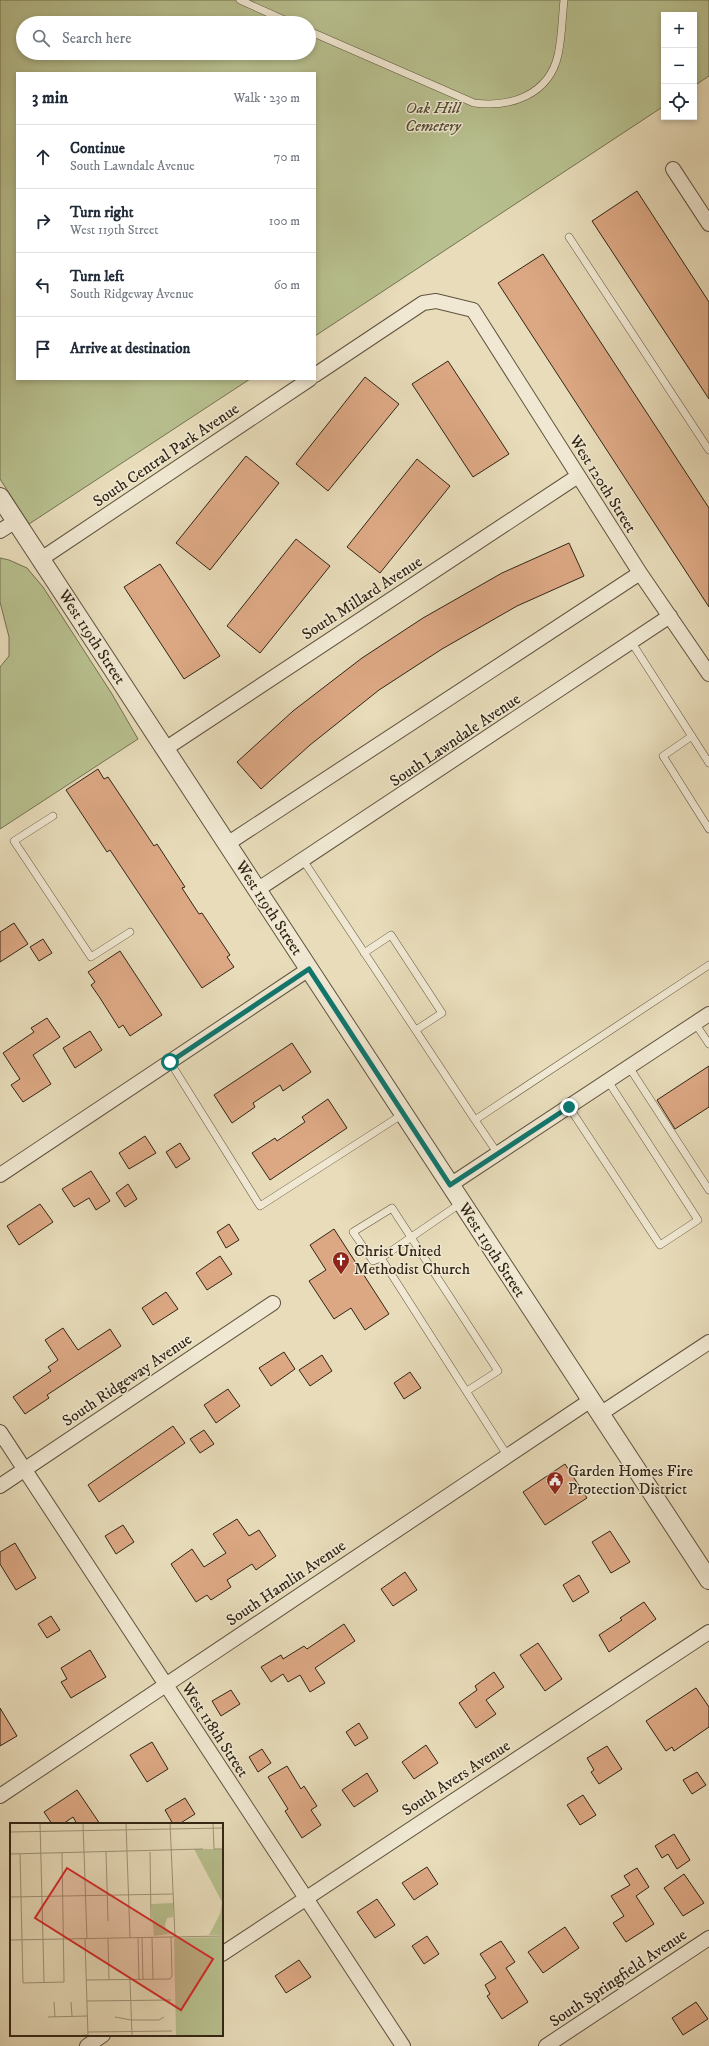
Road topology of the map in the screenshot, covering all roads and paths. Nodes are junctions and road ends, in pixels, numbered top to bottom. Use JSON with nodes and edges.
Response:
{"nodes":[{"id":1,"x":240,"y":0,"type":"edge"},
{"id":2,"x":564,"y":0,"type":"edge"},
{"id":3,"x":275,"y":16,"type":"edge"},
{"id":4,"x":316,"y":34,"type":"edge"},
{"id":5,"x":673,"y":169,"type":"dead end"},
{"id":6,"x":709,"y":224,"type":"edge"},
{"id":7,"x":569,"y":237,"type":"dead end"},
{"id":8,"x":316,"y":374,"type":"edge"},
{"id":9,"x":308,"y":380,"type":"edge"},
{"id":10,"x":709,"y":450,"type":"edge"},
{"id":11,"x":578,"y":476,"type":"junction"},
{"id":12,"x":0,"y":497,"type":"edge"},
{"id":13,"x":16,"y":521,"type":"junction"},
{"id":14,"x":0,"y":531,"type":"edge"},
{"id":15,"x":40,"y":559,"type":"junction"},
{"id":16,"x":640,"y":573,"type":"junction"},
{"id":17,"x":670,"y":616,"type":"junction"},
{"id":18,"x":632,"y":643,"type":"junction"},
{"id":19,"x":709,"y":674,"type":"edge"},
{"id":20,"x":692,"y":736,"type":"junction"},
{"id":21,"x":165,"y":749,"type":"junction"},
{"id":22,"x":709,"y":763,"type":"edge"},
{"id":23,"x":53,"y":816,"type":"dead end"},
{"id":24,"x":709,"y":829,"type":"edge"},
{"id":25,"x":227,"y":844,"type":"junction"},
{"id":26,"x":303,"y":860,"type":"junction"},
{"id":27,"x":257,"y":890,"type":"junction"},
{"id":28,"x":130,"y":932,"type":"dead end"},
{"id":29,"x":364,"y":953,"type":"junction"},
{"id":30,"x":709,"y":964,"type":"edge"},
{"id":31,"x":309,"y":969,"type":"junction"},
{"id":32,"x":709,"y":1014,"type":"edge"},
{"id":33,"x":696,"y":1023,"type":"junction"},
{"id":34,"x":416,"y":1030,"type":"junction"},
{"id":35,"x":709,"y":1044,"type":"edge"},
{"id":36,"x":170,"y":1062,"type":"junction"},
{"id":37,"x":629,"y":1067,"type":"junction"},
{"id":38,"x":608,"y":1081,"type":"junction"},
{"id":39,"x":569,"y":1107,"type":"junction"},
{"id":40,"x":404,"y":1114,"type":"junction"},
{"id":41,"x":475,"y":1120,"type":"junction"},
{"id":42,"x":498,"y":1154,"type":"junction"},
{"id":43,"x":0,"y":1175,"type":"edge"},
{"id":44,"x":450,"y":1185,"type":"junction"},
{"id":45,"x":708,"y":1185,"type":"edge"},
{"id":46,"x":462,"y":1203,"type":"junction"},
{"id":47,"x":411,"y":1238,"type":"junction"},
{"id":48,"x":381,"y":1258,"type":"junction"},
{"id":49,"x":273,"y":1303,"type":"dead end"},
{"id":50,"x":709,"y":1342,"type":"edge"},
{"id":51,"x":467,"y":1391,"type":"junction"},
{"id":52,"x":595,"y":1407,"type":"junction"},
{"id":53,"x":0,"y":1432,"type":"edge"},
{"id":54,"x":507,"y":1456,"type":"junction"},
{"id":55,"x":25,"y":1470,"type":"junction"},
{"id":56,"x":0,"y":1486,"type":"edge"},
{"id":57,"x":709,"y":1580,"type":"edge"},
{"id":58,"x":709,"y":1632,"type":"edge"},
{"id":59,"x":165,"y":1685,"type":"junction"},
{"id":60,"x":0,"y":1796,"type":"edge"},
{"id":61,"x":306,"y":1898,"type":"junction"},
{"id":62,"x":709,"y":1938,"type":"edge"},
{"id":63,"x":223,"y":1953,"type":"edge"},
{"id":64,"x":102,"y":2036,"type":"edge"},
{"id":65,"x":87,"y":2046,"type":"edge"},
{"id":66,"x":403,"y":2046,"type":"edge"},
{"id":67,"x":546,"y":2046,"type":"edge"}],
"edges":[{"from":1,"to":3,"type":"lane"},
{"from":2,"to":4,"type":"lane"},
{"from":5,"to":6,"type":"street"},
{"from":7,"to":10,"type":"lane"},
{"from":8,"to":11,"type":"street","name":"West 120th Street"},
{"from":9,"to":15,"type":"street","name":"South Central Park Avenue"},
{"from":11,"to":16,"type":"street","name":"West 120th Street"},
{"from":11,"to":21,"type":"street","name":"South Millard Avenue"},
{"from":12,"to":13,"type":"street","name":"West 119th Street"},
{"from":13,"to":14,"type":"street"},
{"from":13,"to":15,"type":"street","name":"West 119th Street"},
{"from":15,"to":21,"type":"street","name":"West 119th Street"},
{"from":16,"to":17,"type":"street","name":"West 120th Street"},
{"from":16,"to":25,"type":"street"},
{"from":17,"to":18,"type":"street","name":"South Lawndale Avenue"},
{"from":17,"to":19,"type":"street","name":"West 120th Street"},
{"from":18,"to":20,"type":"lane"},
{"from":18,"to":26,"type":"street","name":"South Lawndale Avenue"},
{"from":20,"to":22,"type":"lane"},
{"from":20,"to":24,"type":"lane"},
{"from":21,"to":25,"type":"street","name":"West 119th Street"},
{"from":23,"to":28,"type":"lane"},
{"from":25,"to":27,"type":"street","name":"West 119th Street"},
{"from":26,"to":27,"type":"street","name":"South Lawndale Avenue"},
{"from":26,"to":29,"type":"lane"},
{"from":27,"to":31,"type":"street","name":"West 119th Street"},
{"from":29,"to":34,"type":"lane"},
{"from":29,"to":34,"type":"lane"},
{"from":30,"to":41,"type":"lane"},
{"from":31,"to":36,"type":"street"},
{"from":31,"to":40,"type":"street","name":"West 119th Street"},
{"from":32,"to":33,"type":"street"},
{"from":33,"to":35,"type":"lane"},
{"from":33,"to":37,"type":"street"},
{"from":34,"to":41,"type":"lane"},
{"from":36,"to":40,"type":"lane"},
{"from":36,"to":43,"type":"street"},
{"from":37,"to":38,"type":"street"},
{"from":37,"to":45,"type":"lane"},
{"from":38,"to":39,"type":"street"},
{"from":38,"to":39,"type":"lane"},
{"from":39,"to":42,"type":"street"},
{"from":40,"to":44,"type":"street","name":"West 119th Street"},
{"from":41,"to":42,"type":"lane"},
{"from":42,"to":44,"type":"street"},
{"from":44,"to":46,"type":"street","name":"West 119th Street"},
{"from":46,"to":47,"type":"lane"},
{"from":46,"to":52,"type":"street","name":"West 119th Street"},
{"from":47,"to":48,"type":"lane"},
{"from":47,"to":48,"type":"lane"},
{"from":47,"to":51,"type":"lane"},
{"from":48,"to":51,"type":"lane"},
{"from":49,"to":55,"type":"street","name":"South Ridgeway Avenue"},
{"from":50,"to":52,"type":"street","name":"South Hamlin Avenue"},
{"from":51,"to":54,"type":"lane"},
{"from":52,"to":54,"type":"street","name":"South Hamlin Avenue"},
{"from":52,"to":57,"type":"street","name":"West 119th Street"},
{"from":53,"to":55,"type":"street","name":"West 118th Street"},
{"from":54,"to":59,"type":"street","name":"South Hamlin Avenue"},
{"from":55,"to":56,"type":"street","name":"South Ridgeway Avenue"},
{"from":55,"to":59,"type":"street","name":"West 118th Street"},
{"from":58,"to":61,"type":"street","name":"South Avers Avenue"},
{"from":59,"to":60,"type":"street","name":"South Hamlin Avenue"},
{"from":59,"to":61,"type":"street","name":"West 118th Street"},
{"from":61,"to":63,"type":"street","name":"South Avers Avenue"},
{"from":61,"to":66,"type":"street","name":"West 118th Street"},
{"from":62,"to":67,"type":"street","name":"South Springfield Avenue"},
{"from":64,"to":65,"type":"street"}]}
